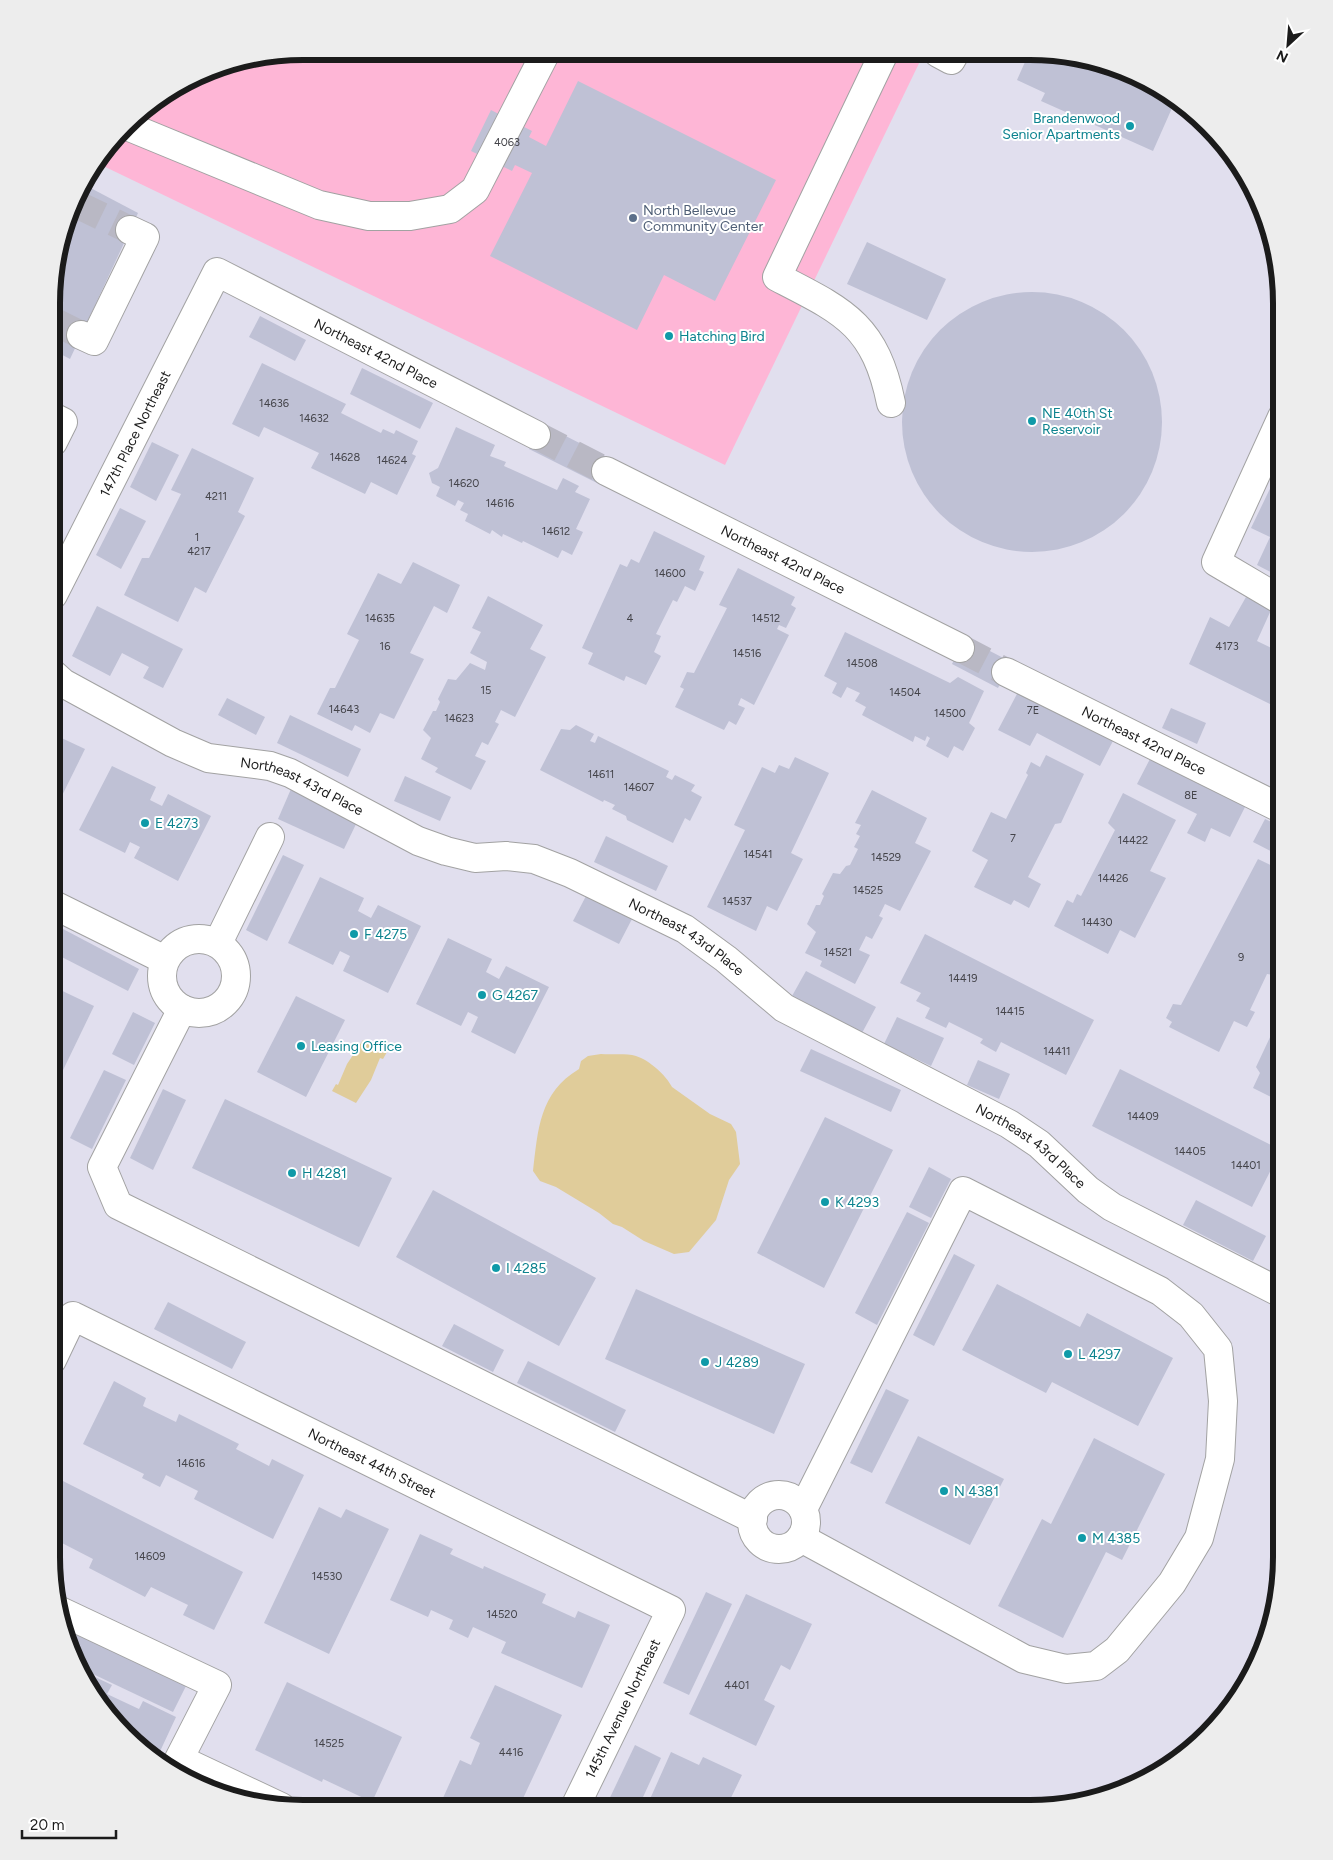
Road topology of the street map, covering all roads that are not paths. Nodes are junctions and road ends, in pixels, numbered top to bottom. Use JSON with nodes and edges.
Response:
{"nodes":[{"id":1,"x":542,"y":60,"type":"edge"},
{"id":2,"x":881,"y":60,"type":"edge"},
{"id":3,"x":134,"y":129,"type":"edge"},
{"id":4,"x":130,"y":230,"type":"tunnel mouth"},
{"id":5,"x":217,"y":272,"type":"joint"},
{"id":6,"x":82,"y":335,"type":"tunnel mouth"},
{"id":7,"x":891,"y":403,"type":"dead end"},
{"id":8,"x":536,"y":435,"type":"tunnel mouth"},
{"id":9,"x":1273,"y":437,"type":"edge"},
{"id":10,"x":606,"y":471,"type":"tunnel mouth"},
{"id":11,"x":60,"y":580,"type":"edge"},
{"id":12,"x":1273,"y":596,"type":"edge"},
{"id":13,"x":960,"y":648,"type":"tunnel mouth"},
{"id":14,"x":1006,"y":672,"type":"tunnel mouth"},
{"id":15,"x":60,"y":680,"type":"edge"},
{"id":16,"x":1273,"y":805,"type":"edge"},
{"id":17,"x":270,"y":837,"type":"dead end"},
{"id":18,"x":60,"y":908,"type":"edge"},
{"id":19,"x":218,"y":943,"type":"junction"},
{"id":20,"x":165,"y":960,"type":"junction"},
{"id":21,"x":182,"y":1009,"type":"junction"},
{"id":22,"x":1273,"y":1289,"type":"edge"},
{"id":23,"x":60,"y":1343,"type":"edge"},
{"id":24,"x":803,"y":1509,"type":"junction"},
{"id":25,"x":753,"y":1519,"type":"junction"},
{"id":26,"x":801,"y":1538,"type":"junction"},
{"id":27,"x":671,"y":1610,"type":"joint"},
{"id":28,"x":67,"y":1614,"type":"edge"},
{"id":29,"x":257,"y":1795,"type":"edge"},
{"id":30,"x":579,"y":1800,"type":"edge"}],
"edges":[{"from":1,"to":3,"type":"street"},
{"from":2,"to":7,"type":"street"},
{"from":4,"to":6,"type":"street"},
{"from":5,"to":8,"type":"street","name":"Northeast 42nd Place"},
{"from":5,"to":11,"type":"street","name":"147th Place Northeast"},
{"from":9,"to":12,"type":"street"},
{"from":10,"to":13,"type":"street","name":"Northeast 42nd Place"},
{"from":14,"to":16,"type":"street","name":"Northeast 42nd Place"},
{"from":15,"to":22,"type":"street","name":"Northeast 43rd Place"},
{"from":17,"to":19,"type":"street"},
{"from":18,"to":20,"type":"street"},
{"from":19,"to":20,"type":"street"},
{"from":19,"to":21,"type":"street"},
{"from":20,"to":21,"type":"street"},
{"from":21,"to":25,"type":"street"},
{"from":23,"to":27,"type":"street","name":"Northeast 44th Street"},
{"from":24,"to":25,"type":"street"},
{"from":24,"to":26,"type":"street"},
{"from":24,"to":26,"type":"street"},
{"from":25,"to":26,"type":"street"},
{"from":27,"to":30,"type":"street","name":"145th Avenue Northeast"},
{"from":28,"to":29,"type":"street"}]}
